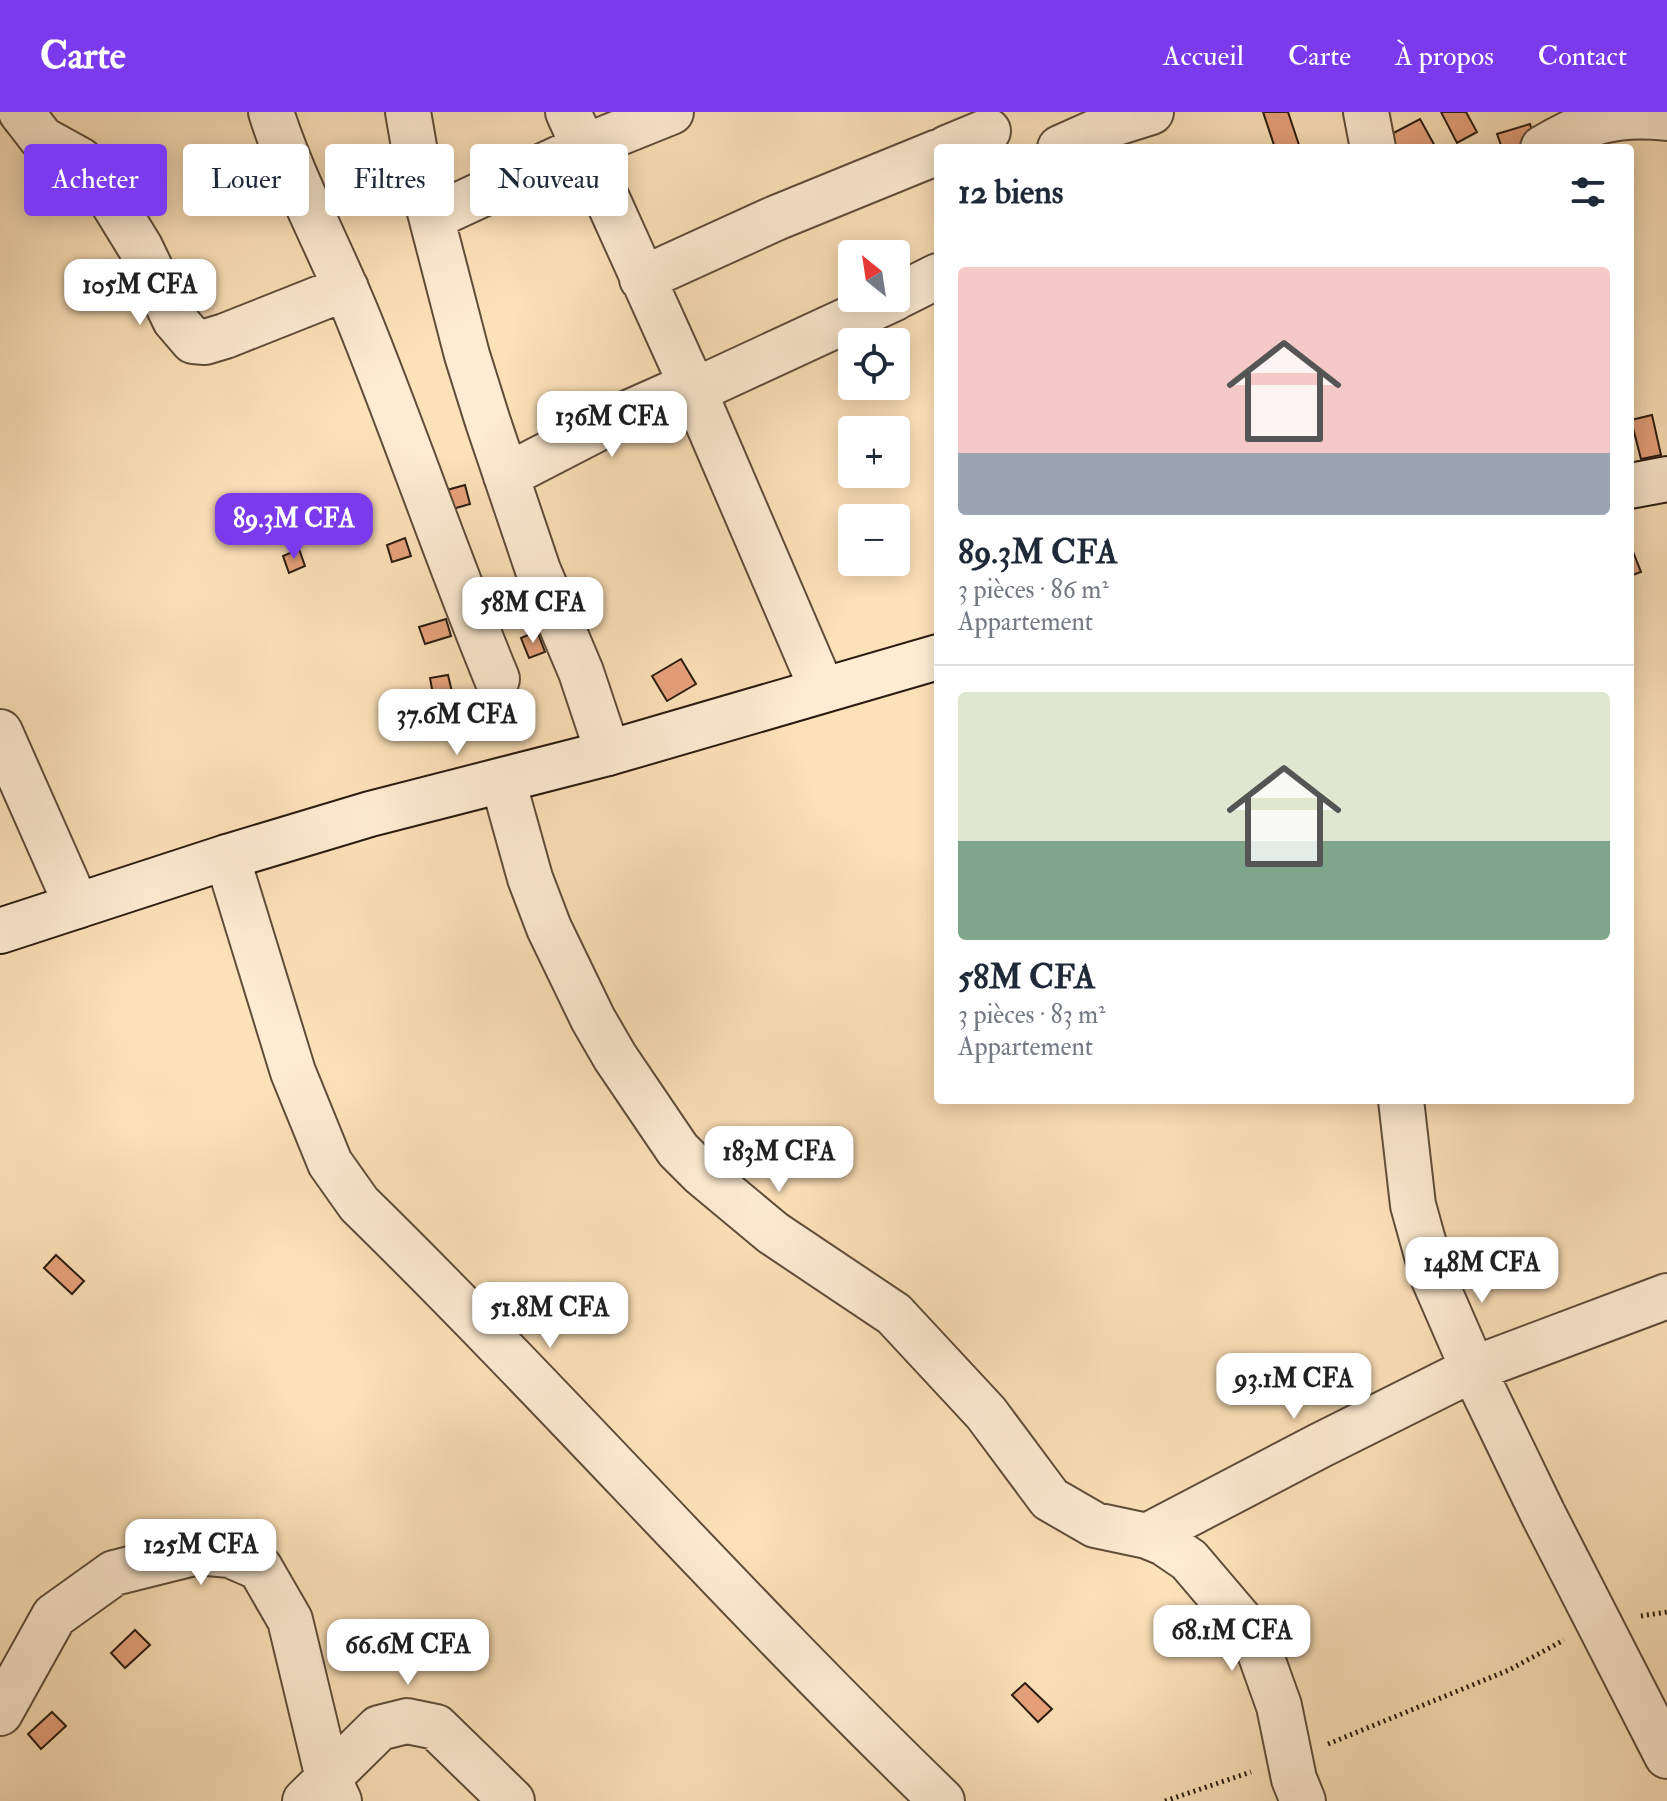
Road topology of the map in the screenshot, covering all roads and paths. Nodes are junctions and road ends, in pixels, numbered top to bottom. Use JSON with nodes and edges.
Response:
{"nodes":[{"id":1,"x":21,"y":112,"type":"edge"},
{"id":2,"x":271,"y":112,"type":"edge"},
{"id":3,"x":408,"y":112,"type":"edge"},
{"id":4,"x":671,"y":112,"type":"edge"},
{"id":5,"x":1151,"y":112,"type":"edge"},
{"id":6,"x":1667,"y":118,"type":"edge"},
{"id":7,"x":576,"y":129,"type":"edge"},
{"id":8,"x":988,"y":130,"type":"edge"},
{"id":9,"x":956,"y":144,"type":"edge"},
{"id":10,"x":1069,"y":144,"type":"edge"},
{"id":11,"x":1550,"y":144,"type":"edge"},
{"id":12,"x":934,"y":154,"type":"edge"},
{"id":13,"x":433,"y":217,"type":"junction"},
{"id":14,"x":934,"y":278,"type":"edge"},
{"id":15,"x":642,"y":279,"type":"junction"},
{"id":16,"x":346,"y":288,"type":"junction"},
{"id":17,"x":910,"y":290,"type":"edge"},
{"id":18,"x":864,"y":312,"type":"edge"},
{"id":19,"x":693,"y":388,"type":"junction"},
{"id":20,"x":506,"y":476,"type":"junction"},
{"id":21,"x":1667,"y":479,"type":"edge"},
{"id":22,"x":1634,"y":485,"type":"edge"},
{"id":23,"x":934,"y":658,"type":"edge"},
{"id":24,"x":497,"y":679,"type":"dead end"},
{"id":25,"x":822,"y":689,"type":"junction"},
{"id":26,"x":0,"y":732,"type":"edge"},
{"id":27,"x":608,"y":753,"type":"junction"},
{"id":28,"x":503,"y":781,"type":"junction"},
{"id":29,"x":227,"y":857,"type":"junction"},
{"id":30,"x":77,"y":906,"type":"junction"},
{"id":31,"x":0,"y":931,"type":"edge"},
{"id":32,"x":1401,"y":1104,"type":"edge"},
{"id":33,"x":1667,"y":1296,"type":"edge"},
{"id":34,"x":1473,"y":1369,"type":"junction"},
{"id":35,"x":1147,"y":1536,"type":"junction"},
{"id":36,"x":1597,"y":1622,"type":"junction"},
{"id":37,"x":0,"y":1713,"type":"edge"},
{"id":38,"x":1667,"y":1756,"type":"edge"},
{"id":39,"x":1290,"y":1760,"type":"junction"},
{"id":40,"x":324,"y":1793,"type":"edge"},
{"id":41,"x":512,"y":1801,"type":"edge"},
{"id":42,"x":942,"y":1801,"type":"edge"},
{"id":43,"x":1165,"y":1801,"type":"edge"},
{"id":44,"x":1303,"y":1801,"type":"edge"}],
"edges":[{"from":1,"to":16,"type":"street"},
{"from":2,"to":16,"type":"street"},
{"from":3,"to":13,"type":"street"},
{"from":4,"to":7,"type":"street"},
{"from":5,"to":10,"type":"street"},
{"from":6,"to":11,"type":"street"},
{"from":7,"to":13,"type":"street"},
{"from":7,"to":15,"type":"street"},
{"from":8,"to":9,"type":"street"},
{"from":12,"to":15,"type":"street"},
{"from":13,"to":20,"type":"street"},
{"from":14,"to":17,"type":"street"},
{"from":15,"to":19,"type":"street"},
{"from":16,"to":24,"type":"street"},
{"from":18,"to":19,"type":"street"},
{"from":19,"to":20,"type":"street"},
{"from":19,"to":25,"type":"street"},
{"from":20,"to":27,"type":"street"},
{"from":21,"to":22,"type":"street"},
{"from":23,"to":25,"type":"street"},
{"from":25,"to":27,"type":"street"},
{"from":26,"to":30,"type":"street"},
{"from":27,"to":28,"type":"street"},
{"from":28,"to":29,"type":"street"},
{"from":28,"to":35,"type":"street"},
{"from":29,"to":30,"type":"street"},
{"from":29,"to":42,"type":"street"},
{"from":30,"to":31,"type":"street"},
{"from":32,"to":34,"type":"street"},
{"from":33,"to":34,"type":"street"},
{"from":34,"to":35,"type":"street"},
{"from":34,"to":36,"type":"street"},
{"from":35,"to":39,"type":"street"},
{"from":36,"to":38,"type":"street"},
{"from":36,"to":39,"type":"path"},
{"from":37,"to":40,"type":"street"},
{"from":39,"to":43,"type":"path"},
{"from":39,"to":44,"type":"street"},
{"from":40,"to":41,"type":"street"}]}
